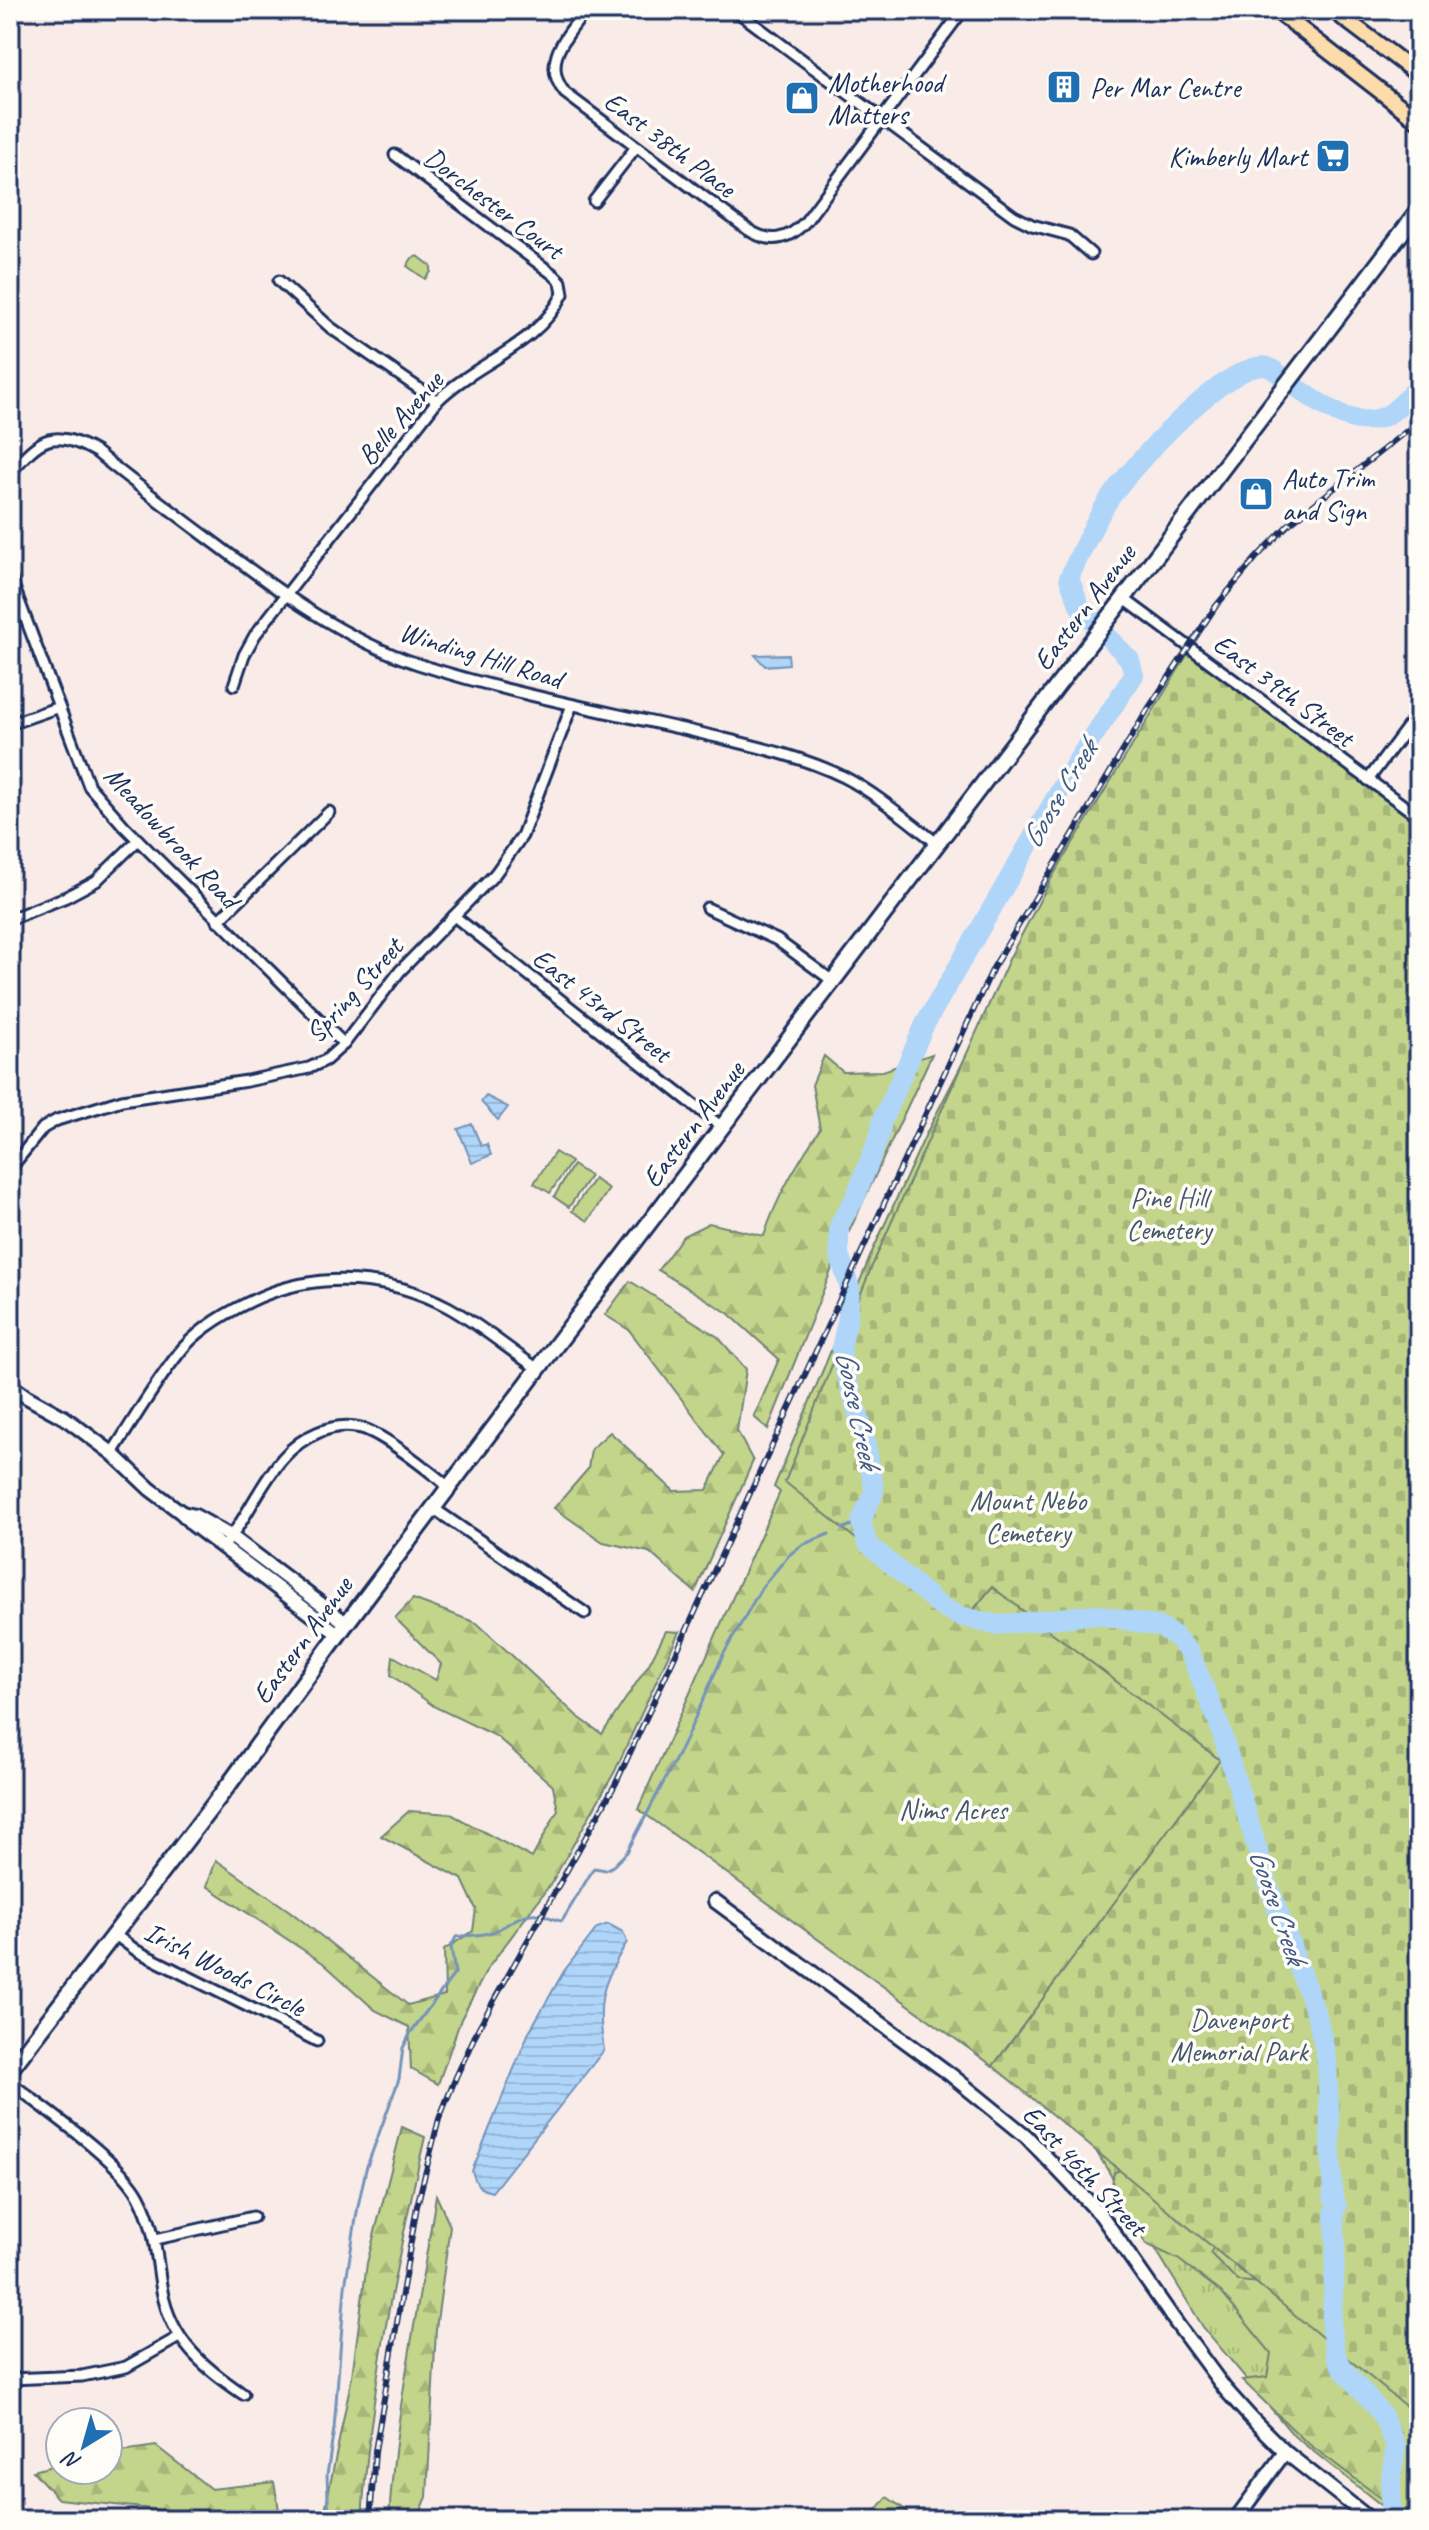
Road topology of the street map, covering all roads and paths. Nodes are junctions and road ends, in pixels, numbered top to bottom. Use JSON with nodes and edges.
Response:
{"nodes":[{"id":1,"x":586,"y":10,"type":"edge"},
{"id":2,"x":735,"y":10,"type":"edge"},
{"id":3,"x":963,"y":10,"type":"edge"},
{"id":4,"x":1276,"y":10,"type":"edge"},
{"id":5,"x":1333,"y":10,"type":"edge"},
{"id":6,"x":1419,"y":75,"type":"edge"},
{"id":7,"x":882,"y":120,"type":"junction"},
{"id":8,"x":1419,"y":121,"type":"edge"},
{"id":9,"x":636,"y":147,"type":"junction"},
{"id":10,"x":395,"y":155,"type":"dead end"},
{"id":11,"x":594,"y":201,"type":"dead end"},
{"id":12,"x":1419,"y":210,"type":"edge"},
{"id":13,"x":1091,"y":254,"type":"dead end"},
{"id":14,"x":279,"y":281,"type":"dead end"},
{"id":15,"x":564,"y":289,"type":"joint"},
{"id":16,"x":437,"y":401,"type":"junction"},
{"id":17,"x":10,"y":473,"type":"edge"},
{"id":18,"x":10,"y":577,"type":"edge"},
{"id":19,"x":285,"y":594,"type":"junction"},
{"id":20,"x":1123,"y":598,"type":"junction"},
{"id":21,"x":234,"y":685,"type":"dead end"},
{"id":22,"x":572,"y":705,"type":"junction"},
{"id":23,"x":59,"y":707,"type":"junction"},
{"id":24,"x":1419,"y":712,"type":"edge"},
{"id":25,"x":10,"y":724,"type":"edge"},
{"id":26,"x":1368,"y":780,"type":"junction"},
{"id":27,"x":329,"y":812,"type":"dead end"},
{"id":28,"x":1419,"y":817,"type":"edge"},
{"id":29,"x":138,"y":840,"type":"junction"},
{"id":30,"x":938,"y":844,"type":"junction"},
{"id":31,"x":707,"y":908,"type":"dead end"},
{"id":32,"x":454,"y":916,"type":"junction"},
{"id":33,"x":10,"y":919,"type":"edge"},
{"id":34,"x":218,"y":921,"type":"junction"},
{"id":35,"x":834,"y":982,"type":"junction"},
{"id":36,"x":344,"y":1044,"type":"junction"},
{"id":37,"x":723,"y":1128,"type":"junction"},
{"id":38,"x":12,"y":1163,"type":"edge"},
{"id":39,"x":538,"y":1369,"type":"junction"},
{"id":40,"x":10,"y":1385,"type":"edge"},
{"id":41,"x":112,"y":1453,"type":"junction"},
{"id":42,"x":449,"y":1487,"type":"junction"},
{"id":43,"x":433,"y":1508,"type":"junction"},
{"id":44,"x":228,"y":1542,"type":"junction"},
{"id":45,"x":585,"y":1613,"type":"dead end"},
{"id":46,"x":342,"y":1628,"type":"junction"},
{"id":47,"x":715,"y":1901,"type":"dead end"},
{"id":48,"x":114,"y":1934,"type":"junction"},
{"id":49,"x":317,"y":2041,"type":"dead end"},
{"id":50,"x":10,"y":2070,"type":"edge"},
{"id":51,"x":10,"y":2082,"type":"edge"},
{"id":52,"x":253,"y":2217,"type":"dead end"},
{"id":53,"x":156,"y":2239,"type":"junction"},
{"id":54,"x":179,"y":2337,"type":"junction"},
{"id":55,"x":10,"y":2379,"type":"edge"},
{"id":56,"x":243,"y":2394,"type":"dead end"},
{"id":57,"x":1285,"y":2452,"type":"junction"},
{"id":58,"x":1366,"y":2516,"type":"edge"},
{"id":59,"x":1235,"y":2520,"type":"edge"}],
"edges":[{"from":1,"to":9,"type":"street","name":"East 38th Place"},
{"from":2,"to":7,"type":"street"},
{"from":3,"to":7,"type":"street"},
{"from":4,"to":8,"type":"main road"},
{"from":5,"to":6,"type":"main road"},
{"from":7,"to":9,"type":"street","name":"East 38th Place"},
{"from":7,"to":13,"type":"street"},
{"from":9,"to":11,"type":"street"},
{"from":10,"to":15,"type":"street","name":"Dorchester Court"},
{"from":12,"to":20,"type":"main road","name":"Eastern Avenue"},
{"from":14,"to":16,"type":"street"},
{"from":15,"to":16,"type":"street","name":"Belle Avenue"},
{"from":16,"to":19,"type":"street","name":"Belle Avenue"},
{"from":17,"to":19,"type":"street","name":"Winding Hill Road"},
{"from":18,"to":23,"type":"street","name":"Meadowbrook Road"},
{"from":19,"to":21,"type":"street","name":"Belle Avenue"},
{"from":19,"to":22,"type":"street","name":"Winding Hill Road"},
{"from":20,"to":26,"type":"street","name":"East 39th Street"},
{"from":20,"to":30,"type":"main road","name":"Eastern Avenue"},
{"from":22,"to":30,"type":"street","name":"Winding Hill Road"},
{"from":22,"to":32,"type":"street","name":"Spring Street"},
{"from":23,"to":25,"type":"street"},
{"from":23,"to":29,"type":"street","name":"Meadowbrook Road"},
{"from":24,"to":26,"type":"street"},
{"from":26,"to":28,"type":"street","name":"East 39th Street"},
{"from":27,"to":34,"type":"street"},
{"from":29,"to":33,"type":"street"},
{"from":29,"to":34,"type":"street","name":"Meadowbrook Road"},
{"from":30,"to":35,"type":"main road","name":"Eastern Avenue"},
{"from":31,"to":35,"type":"street"},
{"from":32,"to":36,"type":"street","name":"Spring Street"},
{"from":32,"to":37,"type":"street","name":"East 43rd Street"},
{"from":34,"to":36,"type":"street","name":"Meadowbrook Road"},
{"from":35,"to":37,"type":"main road","name":"Eastern Avenue"},
{"from":36,"to":38,"type":"street","name":"Spring Street"},
{"from":37,"to":39,"type":"main road","name":"Eastern Avenue"},
{"from":39,"to":41,"type":"street"},
{"from":39,"to":42,"type":"main road","name":"Eastern Avenue"},
{"from":40,"to":41,"type":"street"},
{"from":41,"to":44,"type":"street"},
{"from":42,"to":43,"type":"main road","name":"Eastern Avenue"},
{"from":42,"to":44,"type":"street"},
{"from":43,"to":45,"type":"street"},
{"from":43,"to":46,"type":"main road","name":"Eastern Avenue"},
{"from":44,"to":46,"type":"street"},
{"from":46,"to":48,"type":"main road","name":"Eastern Avenue"},
{"from":47,"to":57,"type":"street","name":"East 46th Street"},
{"from":48,"to":49,"type":"street","name":"Irish Woods Circle"},
{"from":48,"to":50,"type":"main road","name":"Eastern Avenue"},
{"from":51,"to":53,"type":"street"},
{"from":52,"to":53,"type":"street"},
{"from":53,"to":54,"type":"street"},
{"from":54,"to":55,"type":"street"},
{"from":54,"to":56,"type":"street"},
{"from":57,"to":58,"type":"street","name":"East 46th Street"},
{"from":57,"to":59,"type":"street"}]}
